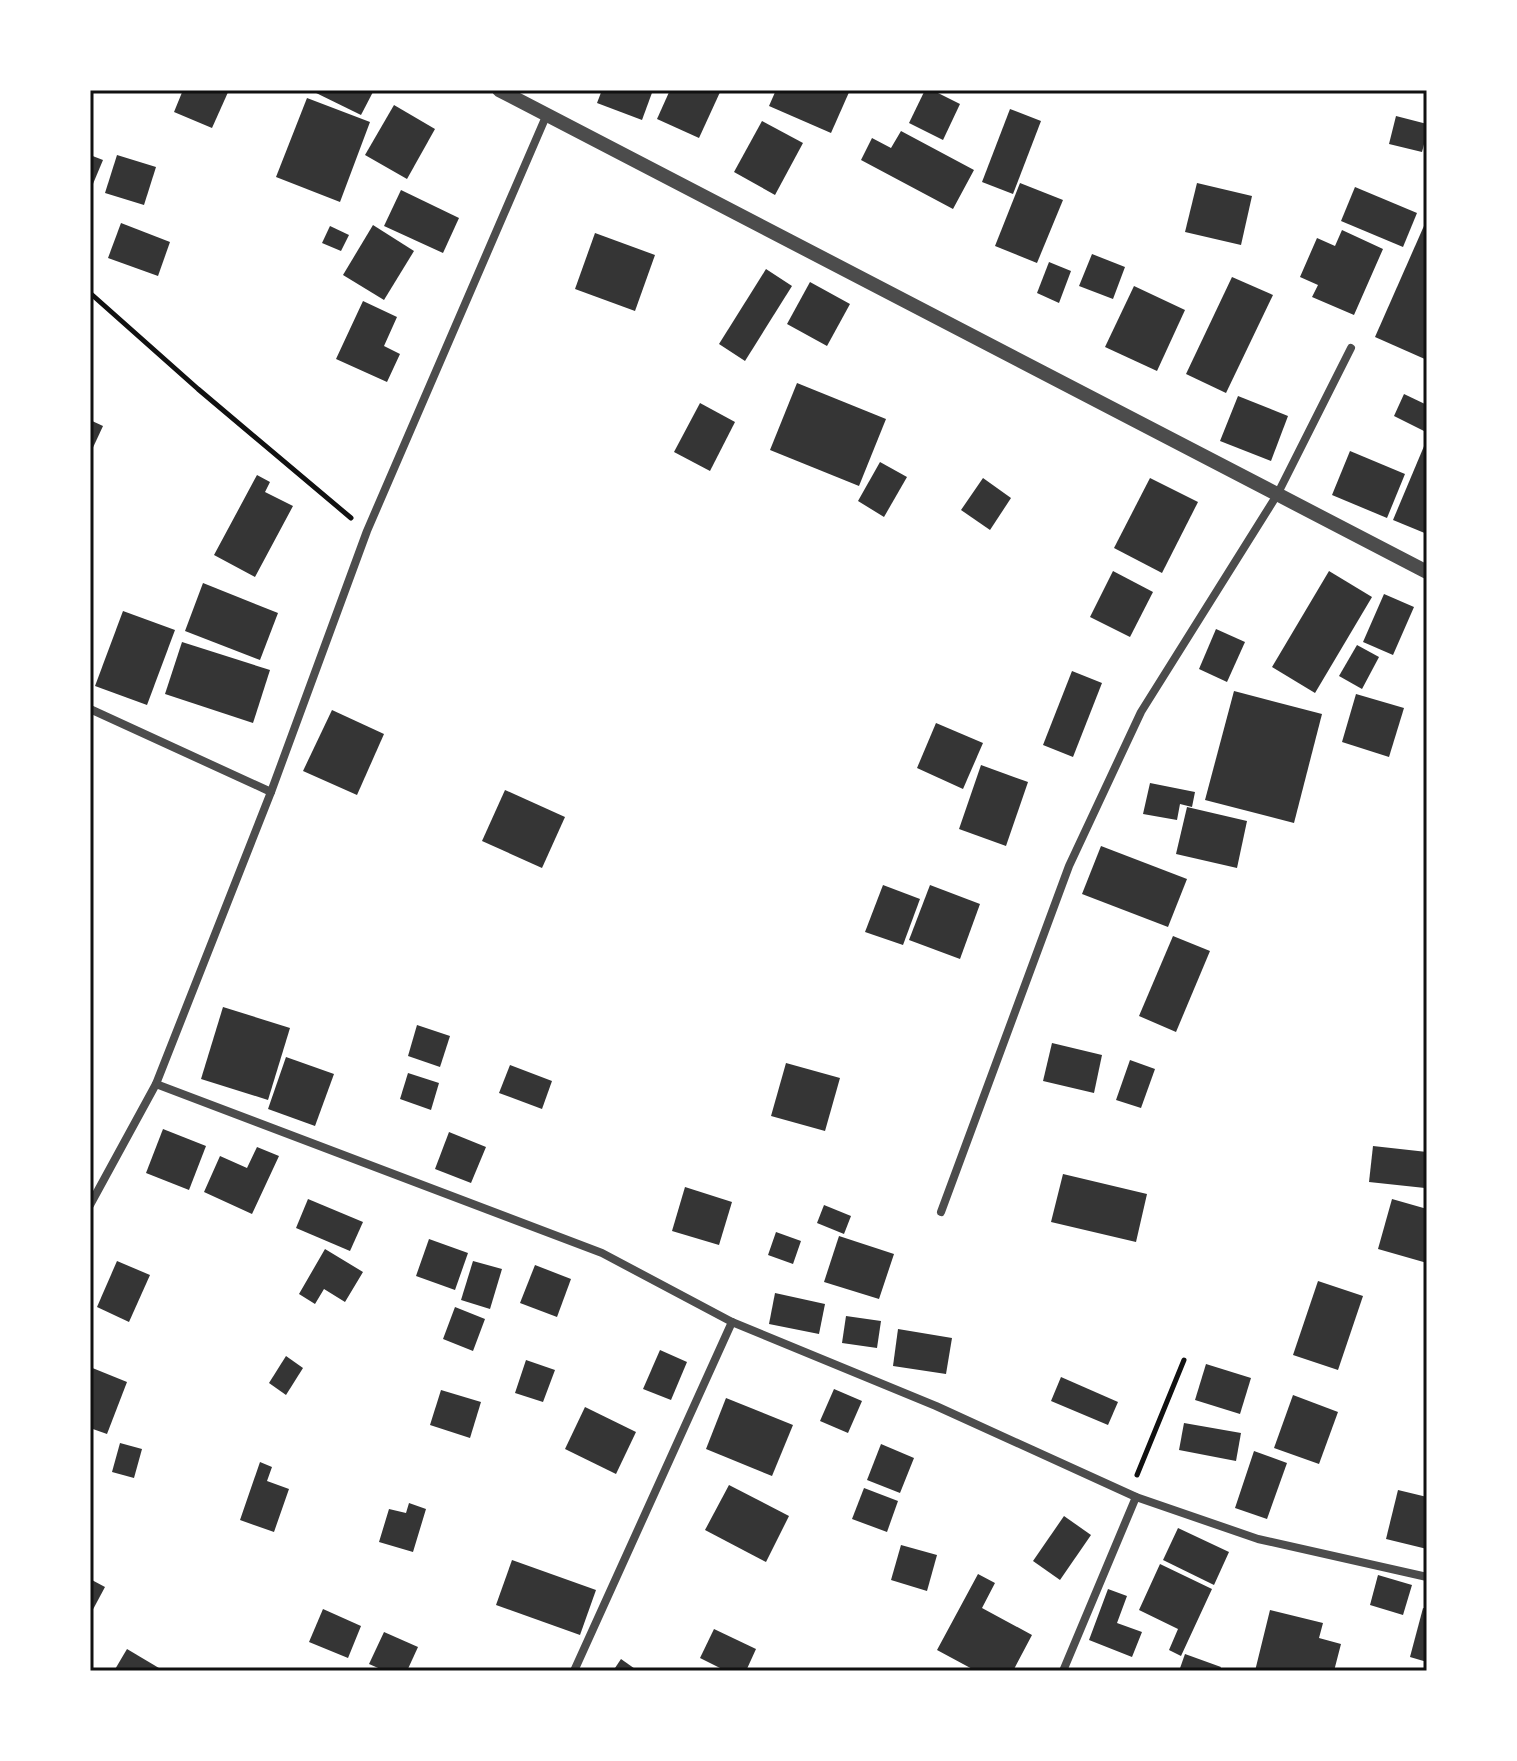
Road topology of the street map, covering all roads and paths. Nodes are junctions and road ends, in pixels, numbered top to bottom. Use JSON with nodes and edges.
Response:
{"nodes":[{"id":1,"x":499,"y":90,"type":"edge"},
{"id":2,"x":547,"y":114,"type":"junction"},
{"id":3,"x":90,"y":293,"type":"edge"},
{"id":4,"x":1351,"y":348,"type":"dead end"},
{"id":5,"x":1277,"y":495,"type":"junction"},
{"id":6,"x":367,"y":531,"type":"junction"},
{"id":7,"x":1427,"y":572,"type":"edge"},
{"id":8,"x":90,"y":709,"type":"edge"},
{"id":9,"x":271,"y":792,"type":"junction"},
{"id":10,"x":156,"y":1084,"type":"junction"},
{"id":11,"x":93,"y":1194,"type":"edge"},
{"id":12,"x":90,"y":1205,"type":"edge"},
{"id":13,"x":941,"y":1212,"type":"dead end"},
{"id":14,"x":732,"y":1322,"type":"junction"},
{"id":15,"x":1184,"y":1360,"type":"dead end"},
{"id":16,"x":1133,"y":1496,"type":"junction"},
{"id":17,"x":1427,"y":1577,"type":"edge"},
{"id":18,"x":574,"y":1671,"type":"edge"},
{"id":19,"x":1063,"y":1671,"type":"edge"}],
"edges":[{"from":1,"to":2,"type":"street"},
{"from":2,"to":5,"type":"street"},
{"from":2,"to":6,"type":"street"},
{"from":3,"to":6,"type":"path"},
{"from":4,"to":5,"type":"street"},
{"from":5,"to":7,"type":"street"},
{"from":5,"to":13,"type":"street"},
{"from":6,"to":9,"type":"street"},
{"from":8,"to":9,"type":"street"},
{"from":9,"to":10,"type":"street"},
{"from":10,"to":11,"type":"street"},
{"from":10,"to":14,"type":"street"},
{"from":11,"to":12,"type":"street"},
{"from":14,"to":16,"type":"street"},
{"from":14,"to":18,"type":"street"},
{"from":15,"to":16,"type":"path"},
{"from":16,"to":17,"type":"street"},
{"from":16,"to":19,"type":"street"}]}
